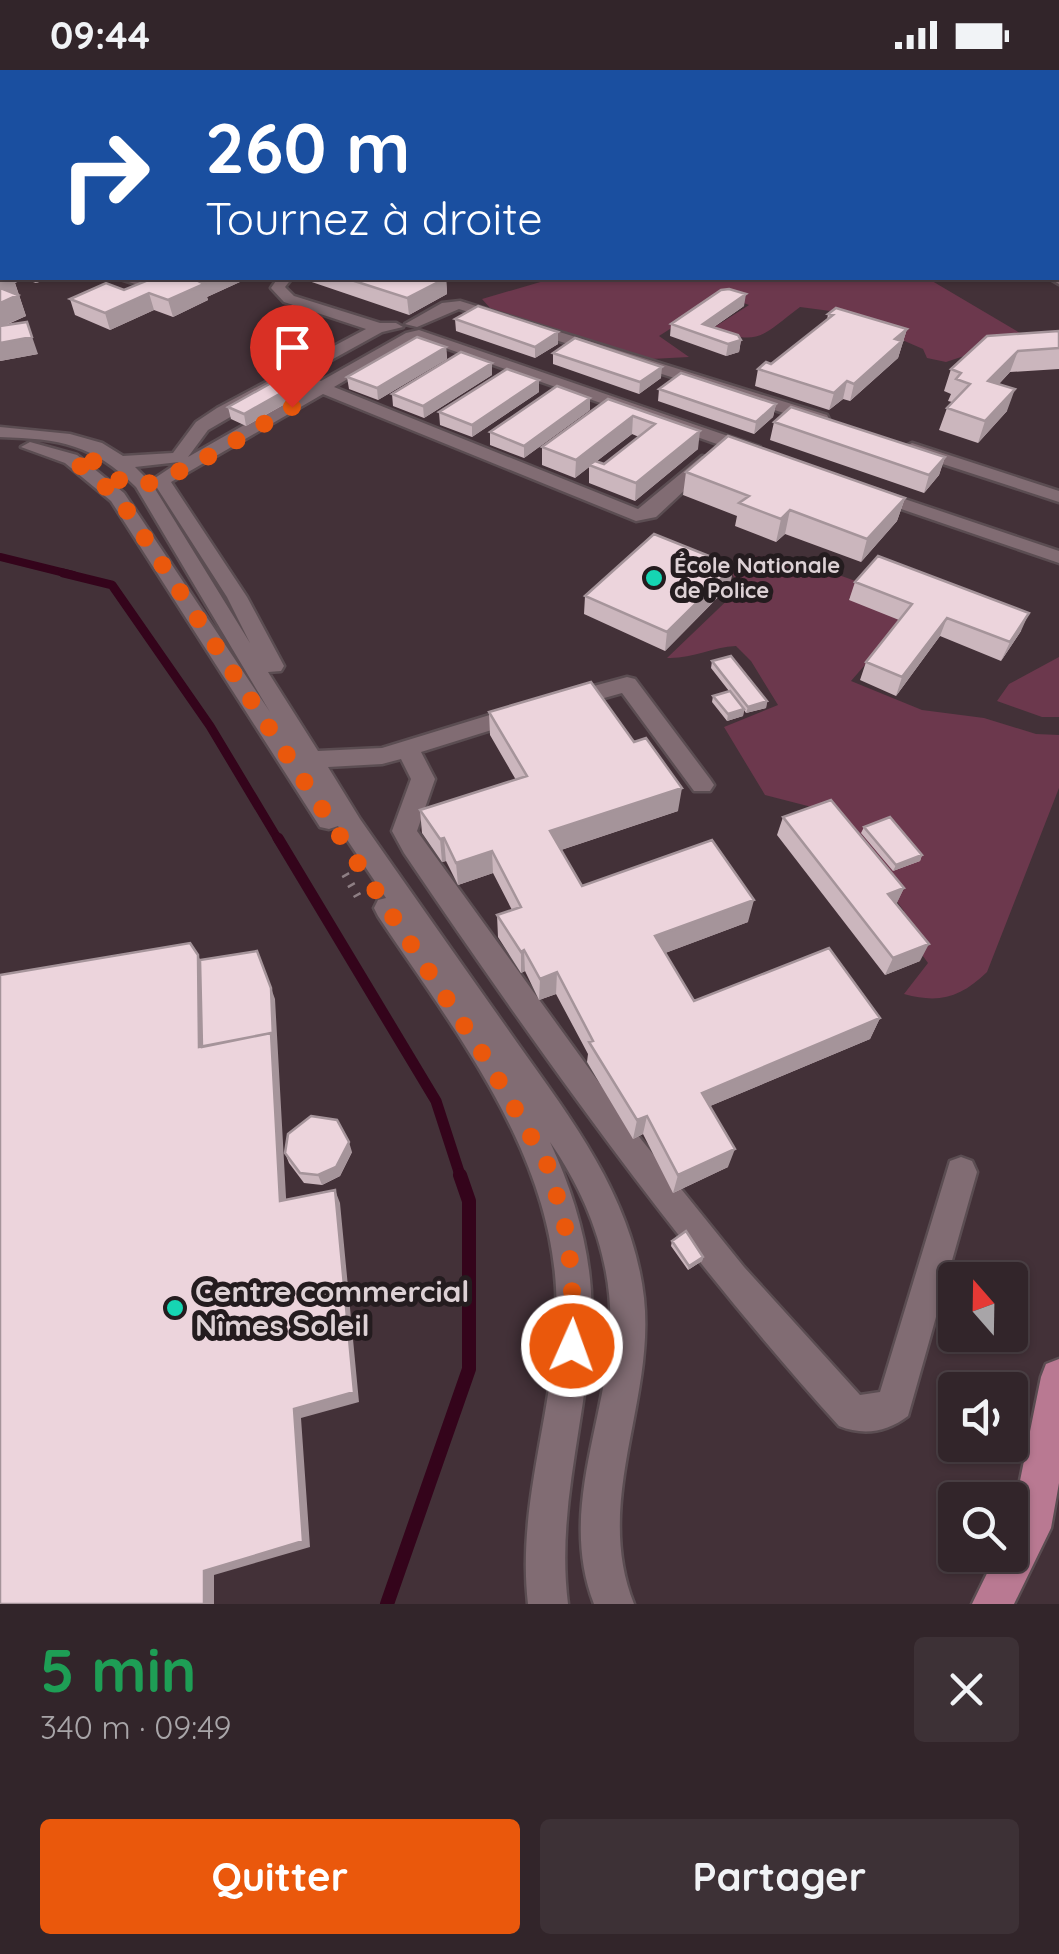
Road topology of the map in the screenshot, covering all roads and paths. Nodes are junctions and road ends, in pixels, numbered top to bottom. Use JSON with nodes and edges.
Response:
{"nodes":[{"id":1,"x":284,"y":280,"type":"edge"},
{"id":2,"x":404,"y":330,"type":"junction"},
{"id":3,"x":291,"y":375,"type":"junction"},
{"id":4,"x":325,"y":388,"type":"junction"},
{"id":5,"x":831,"y":422,"type":"edge"},
{"id":6,"x":0,"y":432,"type":"edge"},
{"id":7,"x":192,"y":440,"type":"junction"},
{"id":8,"x":0,"y":442,"type":"edge"},
{"id":9,"x":728,"y":442,"type":"junction"},
{"id":10,"x":225,"y":444,"type":"junction"},
{"id":11,"x":899,"y":444,"type":"edge"},
{"id":12,"x":765,"y":455,"type":"edge"},
{"id":13,"x":72,"y":459,"type":"junction"},
{"id":14,"x":117,"y":460,"type":"junction"},
{"id":15,"x":152,"y":482,"type":"junction"},
{"id":16,"x":858,"y":488,"type":"edge"},
{"id":17,"x":1059,"y":497,"type":"edge"},
{"id":18,"x":1059,"y":557,"type":"edge"},
{"id":19,"x":395,"y":752,"type":"junction"},
{"id":20,"x":311,"y":760,"type":"junction"},
{"id":21,"x":702,"y":785,"type":"dead end"},
{"id":22,"x":331,"y":792,"type":"junction"},
{"id":23,"x":344,"y":872,"type":"dead end"},
{"id":24,"x":363,"y":905,"type":"dead end"},
{"id":25,"x":961,"y":1172,"type":"dead end"},
{"id":26,"x":1059,"y":1377,"type":"edge"},
{"id":27,"x":548,"y":1604,"type":"edge"},
{"id":28,"x":614,"y":1604,"type":"edge"},
{"id":29,"x":992,"y":1604,"type":"edge"}],
"edges":[{"from":1,"to":2,"type":"street"},
{"from":2,"to":3,"type":"street"},
{"from":2,"to":4,"type":"street"},
{"from":2,"to":5,"type":"street"},
{"from":2,"to":9,"type":"street"},
{"from":3,"to":4,"type":"street"},
{"from":3,"to":7,"type":"street"},
{"from":4,"to":9,"type":"street"},
{"from":4,"to":10,"type":"street"},
{"from":6,"to":14,"type":"street"},
{"from":7,"to":10,"type":"street"},
{"from":7,"to":14,"type":"street"},
{"from":8,"to":13,"type":"street"},
{"from":9,"to":12,"type":"street"},
{"from":10,"to":15,"type":"street"},
{"from":11,"to":17,"type":"street"},
{"from":13,"to":15,"type":"street"},
{"from":13,"to":27,"type":"street"},
{"from":14,"to":15,"type":"street"},
{"from":15,"to":20,"type":"street"},
{"from":16,"to":18,"type":"street"},
{"from":19,"to":20,"type":"street"},
{"from":19,"to":21,"type":"street"},
{"from":19,"to":22,"type":"street"},
{"from":19,"to":25,"type":"street"},
{"from":20,"to":22,"type":"street"},
{"from":22,"to":28,"type":"street"},
{"from":23,"to":24,"type":"path"},
{"from":26,"to":29,"type":"main road"}]}
